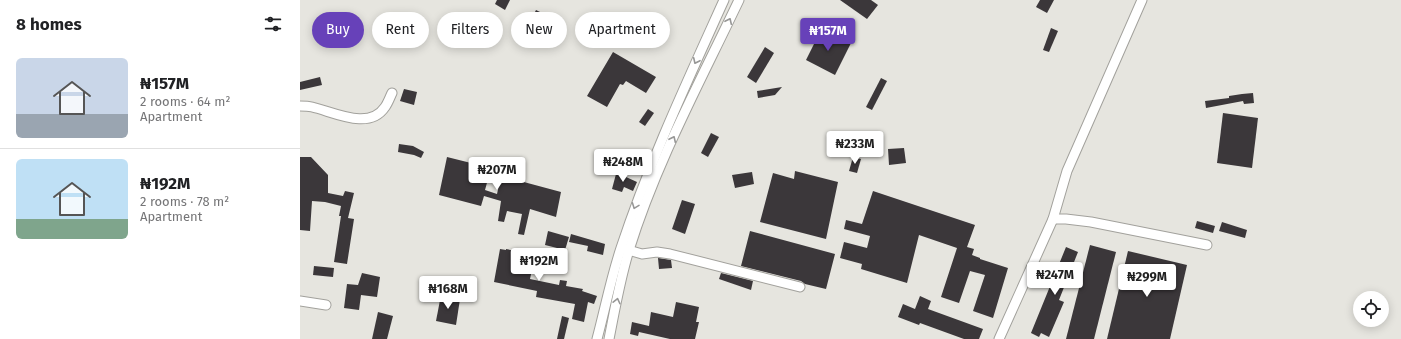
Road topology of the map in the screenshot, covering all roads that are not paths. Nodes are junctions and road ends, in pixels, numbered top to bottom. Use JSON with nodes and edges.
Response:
{"nodes":[{"id":1,"x":724,"y":0,"type":"edge"},
{"id":2,"x":739,"y":0,"type":"edge"},
{"id":3,"x":1142,"y":0,"type":"edge"},
{"id":4,"x":392,"y":93,"type":"dead end"},
{"id":5,"x":300,"y":106,"type":"edge"},
{"id":6,"x":1053,"y":219,"type":"junction"},
{"id":7,"x":1207,"y":245,"type":"dead end"},
{"id":8,"x":625,"y":249,"type":"junction"},
{"id":9,"x":800,"y":287,"type":"dead end"},
{"id":10,"x":300,"y":301,"type":"edge"},
{"id":11,"x":326,"y":305,"type":"dead end"},
{"id":12,"x":597,"y":339,"type":"edge"},
{"id":13,"x":609,"y":339,"type":"edge"},
{"id":14,"x":999,"y":339,"type":"edge"}],
"edges":[{"from":1,"to":8,"type":"street","one_way":true},
{"from":8,"to":2,"type":"street","one_way":true},
{"from":3,"to":6,"type":"street"},
{"from":4,"to":5,"type":"street"},
{"from":6,"to":7,"type":"street"},
{"from":6,"to":14,"type":"street"},
{"from":8,"to":9,"type":"street"},
{"from":8,"to":12,"type":"street"},
{"from":13,"to":8,"type":"street","one_way":true},
{"from":10,"to":11,"type":"street"}]}
